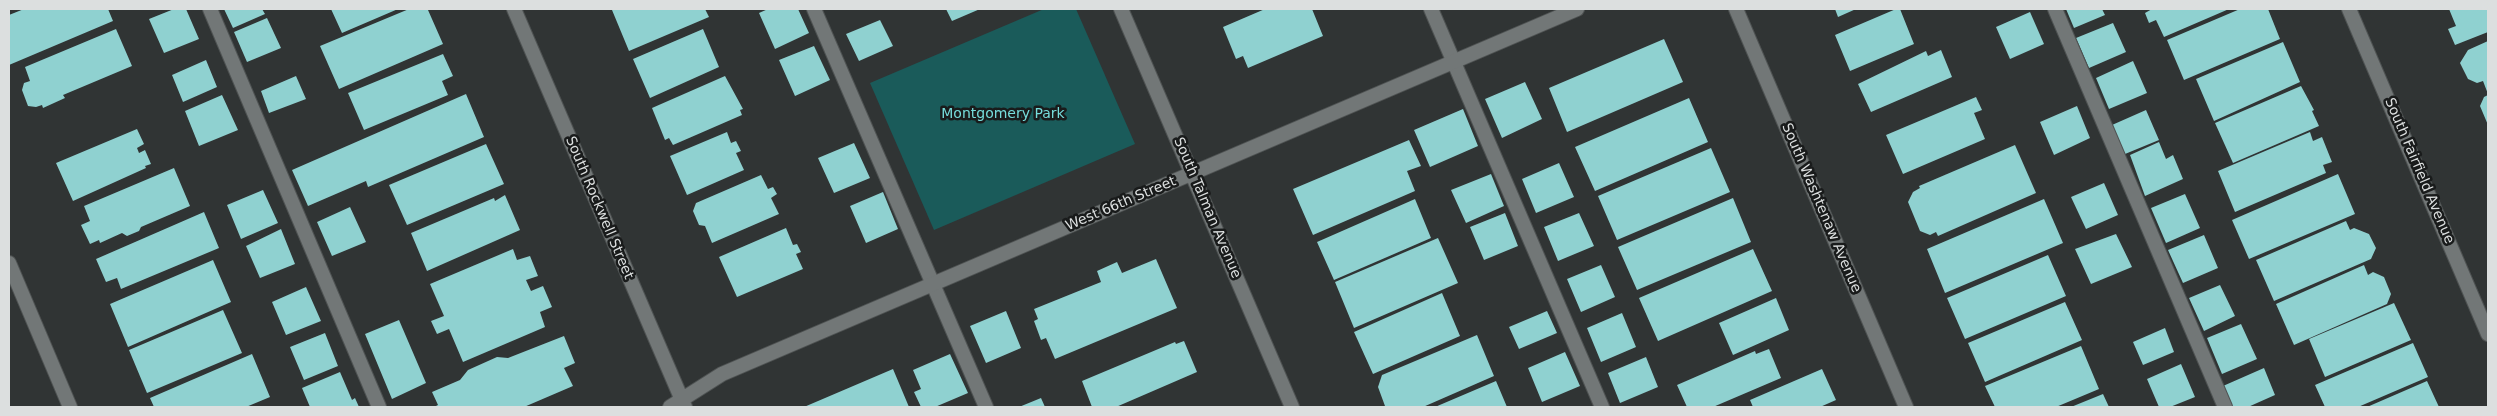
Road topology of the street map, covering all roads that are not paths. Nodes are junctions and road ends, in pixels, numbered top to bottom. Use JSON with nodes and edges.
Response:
{"nodes":[{"id":1,"x":210,"y":9,"type":"edge"},
{"id":2,"x":514,"y":9,"type":"edge"},
{"id":3,"x":814,"y":9,"type":"edge"},
{"id":4,"x":1121,"y":9,"type":"edge"},
{"id":5,"x":1431,"y":9,"type":"edge"},
{"id":6,"x":1577,"y":9,"type":"edge"},
{"id":7,"x":1736,"y":9,"type":"edge"},
{"id":8,"x":2055,"y":9,"type":"edge"},
{"id":9,"x":2349,"y":9,"type":"edge"},
{"id":10,"x":1454,"y":62,"type":"junction"},
{"id":11,"x":1192,"y":174,"type":"junction"},
{"id":12,"x":9,"y":263,"type":"edge"},
{"id":13,"x":934,"y":284,"type":"junction"},
{"id":14,"x":2488,"y":334,"type":"edge"},
{"id":15,"x":679,"y":405,"type":"edge"},
{"id":16,"x":70,"y":407,"type":"edge"},
{"id":17,"x":379,"y":407,"type":"edge"},
{"id":18,"x":986,"y":407,"type":"edge"},
{"id":19,"x":1292,"y":407,"type":"edge"},
{"id":20,"x":1602,"y":407,"type":"edge"},
{"id":21,"x":1906,"y":407,"type":"edge"},
{"id":22,"x":2225,"y":407,"type":"edge"}],
"edges":[{"from":1,"to":17,"type":"street"},
{"from":2,"to":15,"type":"street","name":"South Rockwell Street"},
{"from":3,"to":13,"type":"street"},
{"from":4,"to":11,"type":"street","name":"South Talman Avenue"},
{"from":5,"to":10,"type":"street"},
{"from":6,"to":10,"type":"street","name":"West 66th Street"},
{"from":7,"to":21,"type":"street","name":"South Washtenaw Avenue"},
{"from":8,"to":22,"type":"street"},
{"from":9,"to":14,"type":"street","name":"South Fairfield Avenue"},
{"from":10,"to":11,"type":"street","name":"West 66th Street"},
{"from":10,"to":20,"type":"street"},
{"from":11,"to":13,"type":"street","name":"West 66th Street"},
{"from":11,"to":19,"type":"street","name":"South Talman Avenue"},
{"from":12,"to":16,"type":"street"},
{"from":13,"to":15,"type":"street","name":"West 66th Street"},
{"from":13,"to":18,"type":"street"}]}
